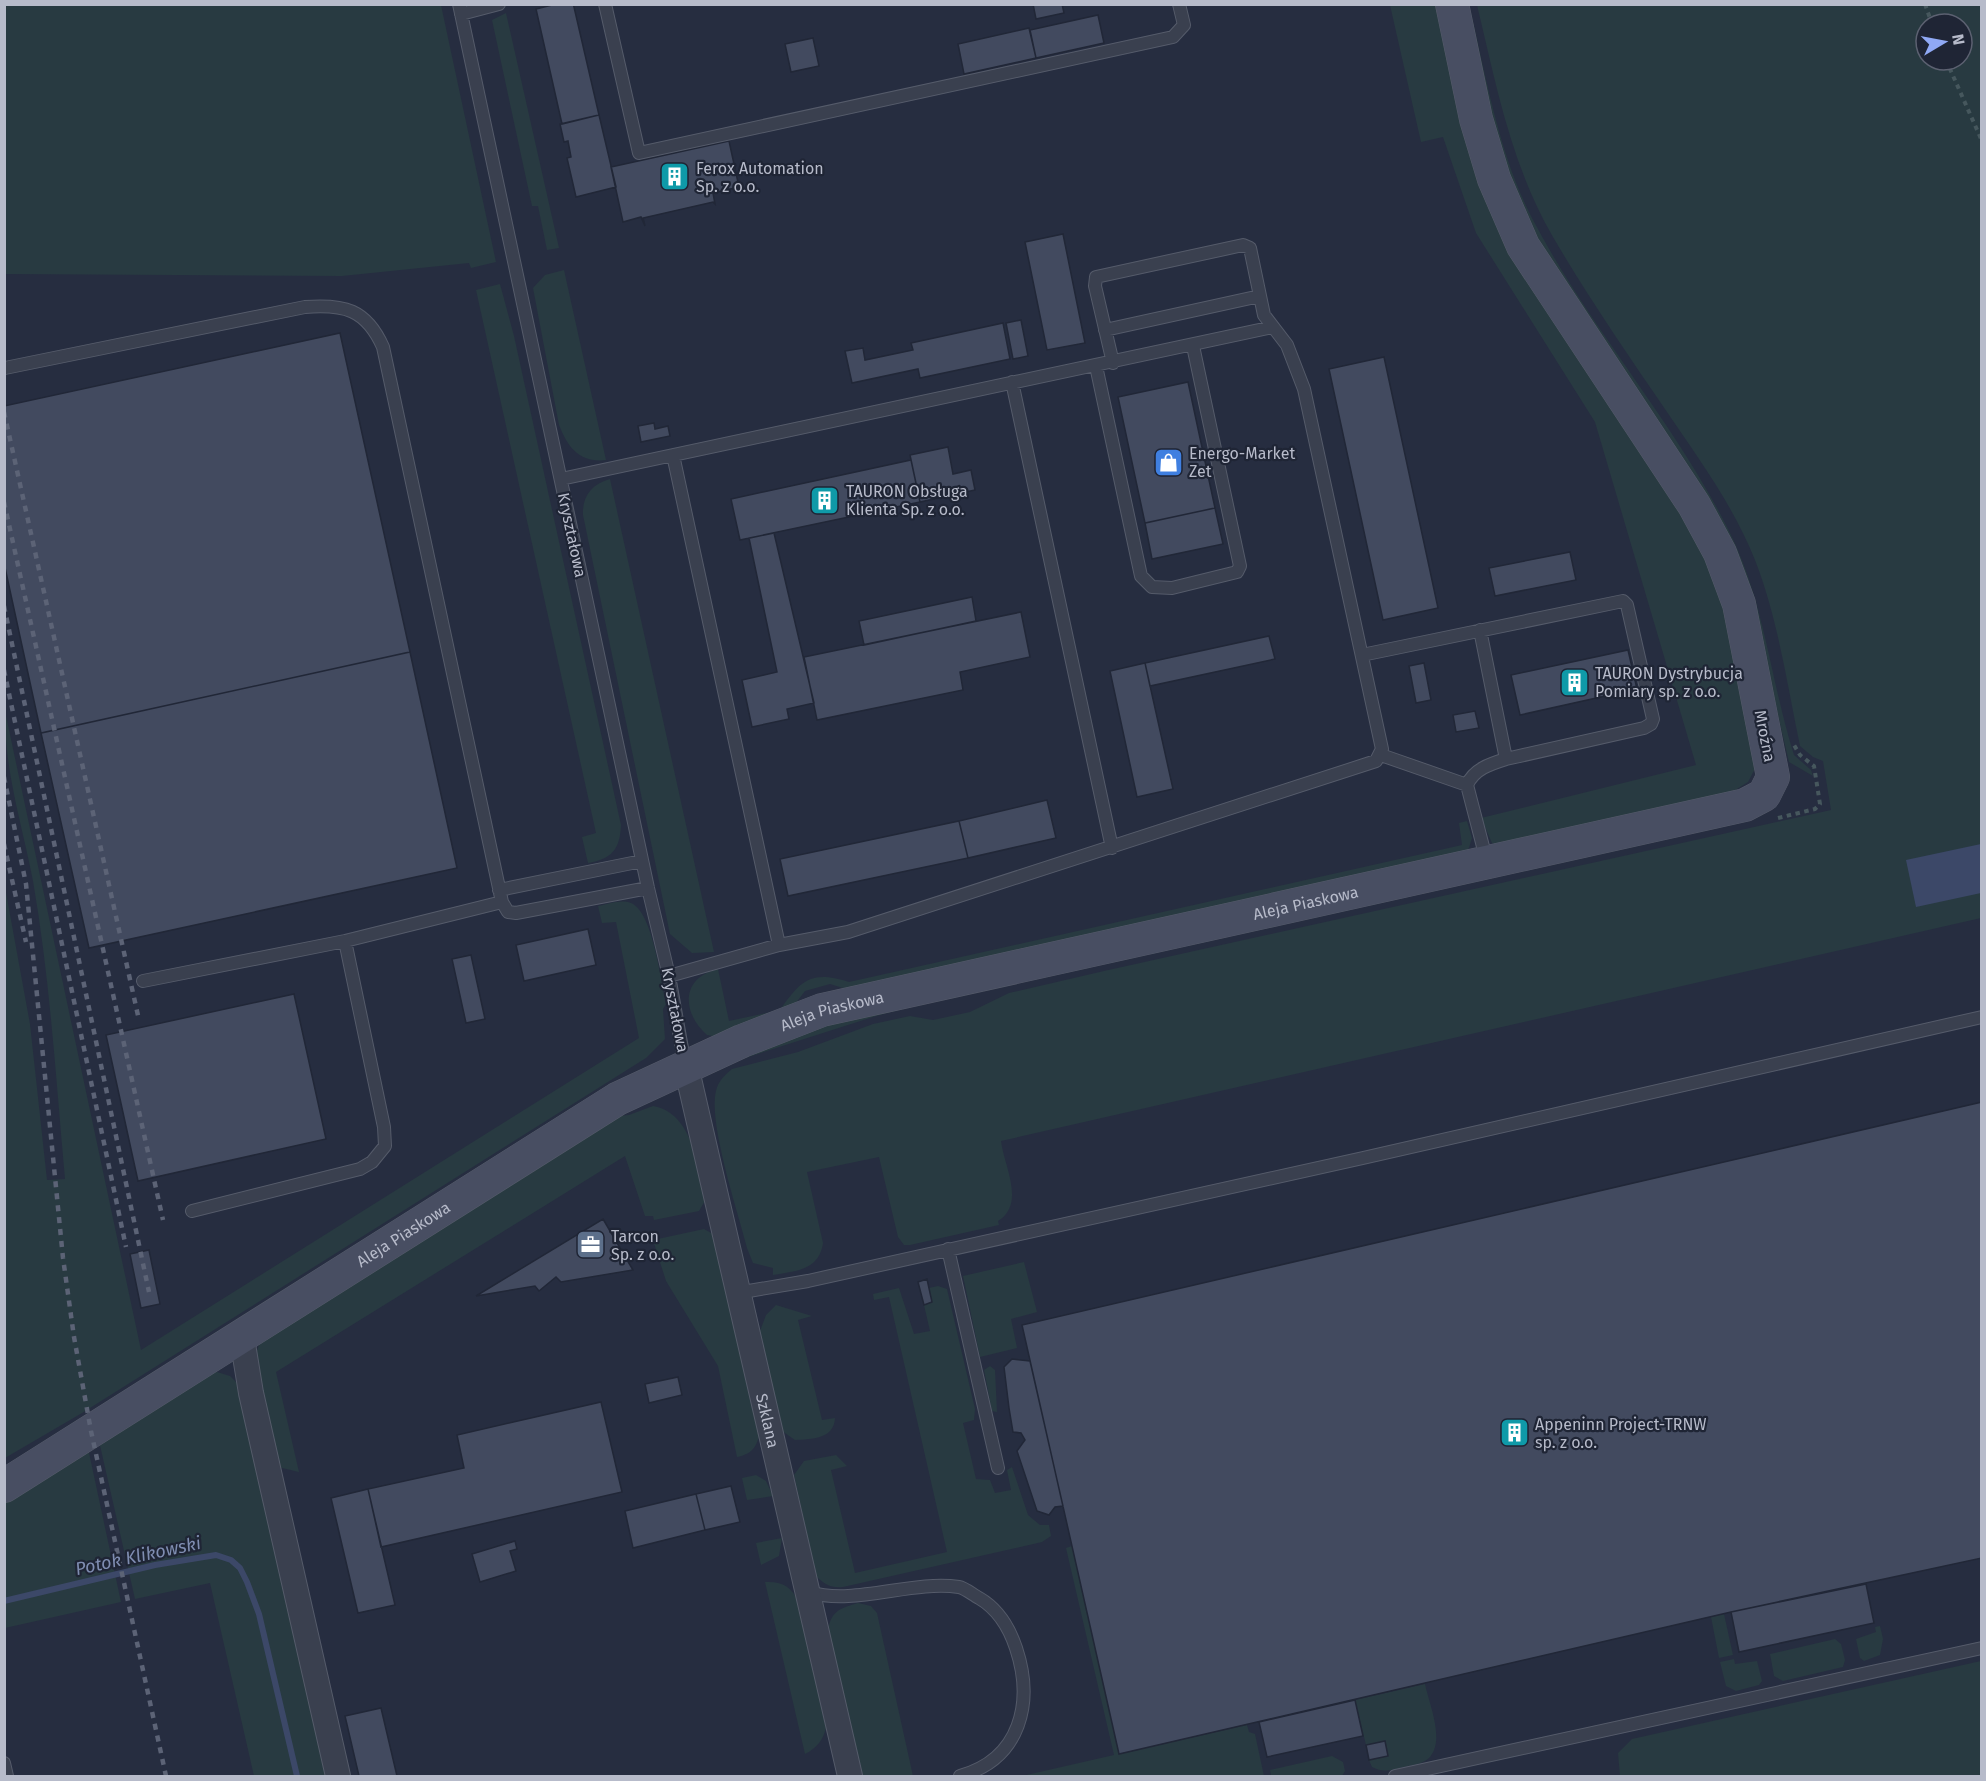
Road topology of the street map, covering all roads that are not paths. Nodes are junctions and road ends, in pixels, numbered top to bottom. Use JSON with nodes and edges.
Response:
{"nodes":[{"id":1,"x":499,"y":4,"type":"edge"},
{"id":2,"x":605,"y":4,"type":"edge"},
{"id":3,"x":1179,"y":4,"type":"edge"},
{"id":4,"x":1452,"y":4,"type":"edge"},
{"id":5,"x":460,"y":9,"type":"edge"},
{"id":6,"x":1260,"y":296,"type":"junction"},
{"id":7,"x":1273,"y":327,"type":"junction"},
{"id":8,"x":1105,"y":330,"type":"junction"},
{"id":9,"x":1193,"y":346,"type":"junction"},
{"id":10,"x":1113,"y":363,"type":"junction"},
{"id":11,"x":1096,"y":366,"type":"junction"},
{"id":12,"x":5,"y":368,"type":"edge"},
{"id":13,"x":1012,"y":382,"type":"junction"},
{"id":14,"x":673,"y":455,"type":"junction"},
{"id":15,"x":561,"y":479,"type":"junction"},
{"id":16,"x":1480,"y":630,"type":"junction"},
{"id":17,"x":1362,"y":655,"type":"junction"},
{"id":18,"x":1381,"y":755,"type":"junction"},
{"id":19,"x":1506,"y":759,"type":"junction"},
{"id":20,"x":1467,"y":785,"type":"junction"},
{"id":21,"x":1764,"y":795,"type":"joint"},
{"id":22,"x":1112,"y":848,"type":"junction"},
{"id":23,"x":642,"y":861,"type":"junction"},
{"id":24,"x":1487,"y":862,"type":"junction"},
{"id":25,"x":648,"y":888,"type":"junction"},
{"id":26,"x":500,"y":896,"type":"junction"},
{"id":27,"x":345,"y":941,"type":"junction"},
{"id":28,"x":778,"y":945,"type":"junction"},
{"id":29,"x":669,"y":976,"type":"junction"},
{"id":30,"x":142,"y":981,"type":"dead end"},
{"id":31,"x":1982,"y":1017,"type":"edge"},
{"id":32,"x":686,"y":1066,"type":"junction"},
{"id":33,"x":192,"y":1211,"type":"dead end"},
{"id":34,"x":948,"y":1249,"type":"junction"},
{"id":35,"x":737,"y":1293,"type":"junction"},
{"id":36,"x":242,"y":1338,"type":"junction"},
{"id":37,"x":998,"y":1468,"type":"dead end"},
{"id":38,"x":4,"y":1486,"type":"edge"},
{"id":39,"x":809,"y":1592,"type":"junction"},
{"id":40,"x":1982,"y":1648,"type":"edge"},
{"id":41,"x":4,"y":1763,"type":"edge"},
{"id":42,"x":7,"y":1776,"type":"edge"},
{"id":43,"x":338,"y":1776,"type":"edge"},
{"id":44,"x":850,"y":1776,"type":"edge"},
{"id":45,"x":960,"y":1776,"type":"edge"},
{"id":46,"x":1395,"y":1776,"type":"edge"}],
"edges":[{"from":1,"to":5,"type":"lane"},
{"from":2,"to":3,"type":"lane"},
{"from":4,"to":21,"type":"main road","name":"Mroźna"},
{"from":5,"to":15,"type":"lane","name":"Kryształowa"},
{"from":6,"to":7,"type":"lane"},
{"from":6,"to":8,"type":"lane"},
{"from":6,"to":8,"type":"lane"},
{"from":7,"to":9,"type":"lane"},
{"from":7,"to":17,"type":"lane"},
{"from":8,"to":10,"type":"lane"},
{"from":9,"to":10,"type":"lane"},
{"from":9,"to":11,"type":"lane"},
{"from":10,"to":11,"type":"lane"},
{"from":11,"to":13,"type":"lane"},
{"from":12,"to":26,"type":"lane"},
{"from":13,"to":14,"type":"lane"},
{"from":13,"to":22,"type":"lane"},
{"from":14,"to":15,"type":"lane"},
{"from":14,"to":28,"type":"lane"},
{"from":15,"to":23,"type":"lane","name":"Kryształowa"},
{"from":16,"to":17,"type":"lane"},
{"from":16,"to":19,"type":"lane"},
{"from":16,"to":19,"type":"lane"},
{"from":17,"to":18,"type":"lane"},
{"from":18,"to":20,"type":"lane"},
{"from":18,"to":22,"type":"lane"},
{"from":19,"to":20,"type":"lane"},
{"from":20,"to":24,"type":"lane"},
{"from":21,"to":24,"type":"main road","name":"Aleja Piaskowa"},
{"from":22,"to":28,"type":"lane"},
{"from":23,"to":25,"type":"lane","name":"Kryształowa"},
{"from":23,"to":26,"type":"lane"},
{"from":24,"to":32,"type":"main road","name":"Aleja Piaskowa"},
{"from":25,"to":26,"type":"lane"},
{"from":25,"to":29,"type":"lane","name":"Kryształowa"},
{"from":26,"to":27,"type":"lane"},
{"from":27,"to":30,"type":"lane"},
{"from":27,"to":33,"type":"lane"},
{"from":28,"to":29,"type":"lane"},
{"from":29,"to":32,"type":"lane","name":"Kryształowa"},
{"from":31,"to":34,"type":"lane"},
{"from":32,"to":35,"type":"street","name":"Szklana"},
{"from":32,"to":36,"type":"main road","name":"Aleja Piaskowa"},
{"from":34,"to":35,"type":"lane"},
{"from":34,"to":37,"type":"lane"},
{"from":35,"to":39,"type":"street","name":"Szklana"},
{"from":36,"to":38,"type":"main road","name":"Aleja Piaskowa"},
{"from":36,"to":43,"type":"street"},
{"from":39,"to":44,"type":"street","name":"Szklana"},
{"from":39,"to":45,"type":"lane"},
{"from":40,"to":46,"type":"lane"},
{"from":41,"to":42,"type":"lane"}]}
